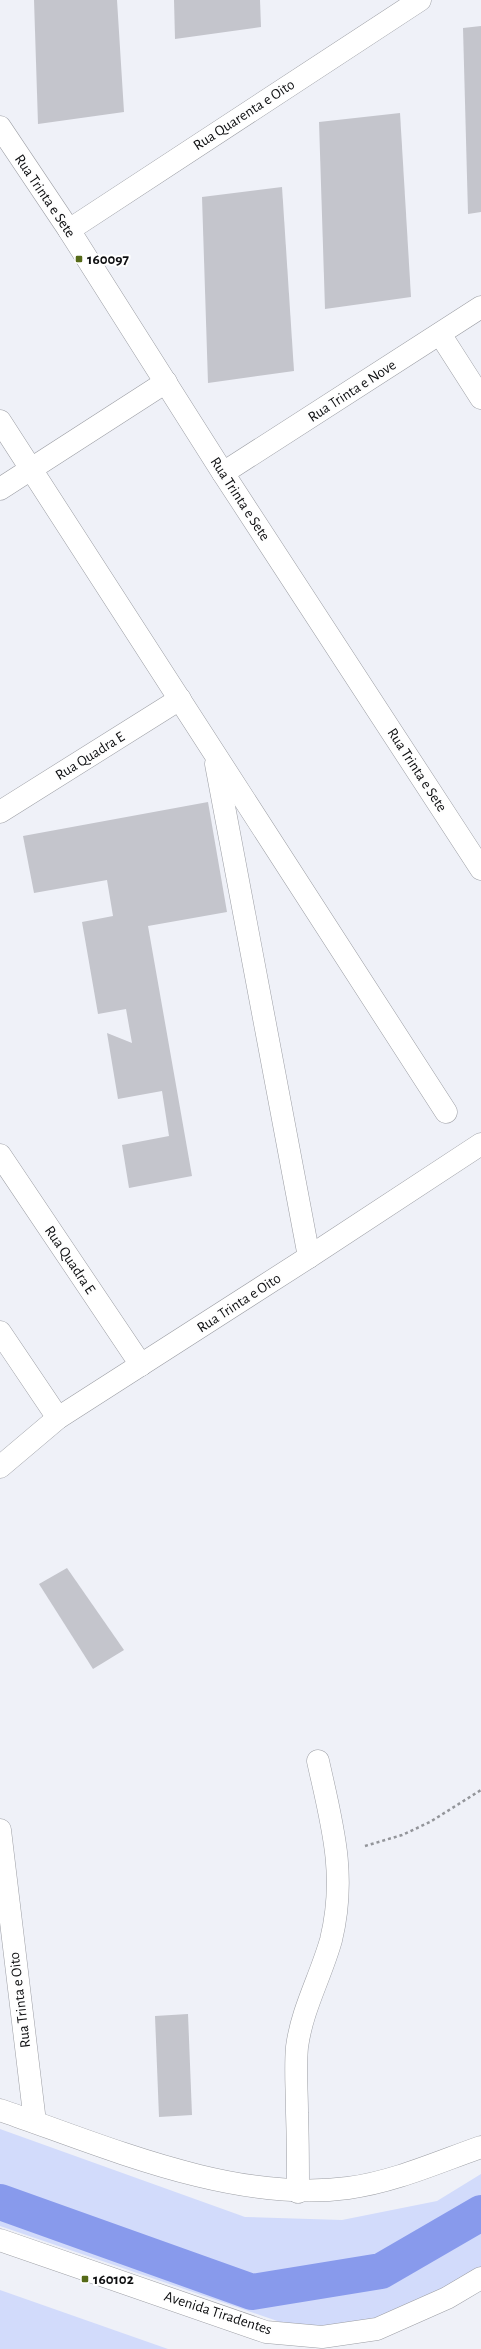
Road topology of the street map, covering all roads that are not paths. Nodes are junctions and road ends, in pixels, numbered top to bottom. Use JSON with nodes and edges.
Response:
{"nodes":[{"id":1,"x":420,"y":0,"type":"edge"},
{"id":2,"x":0,"y":128,"type":"edge"},
{"id":3,"x":69,"y":230,"type":"junction"},
{"id":4,"x":481,"y":307,"type":"edge"},
{"id":5,"x":440,"y":334,"type":"junction"},
{"id":6,"x":166,"y":382,"type":"junction"},
{"id":7,"x":481,"y":398,"type":"edge"},
{"id":8,"x":0,"y":421,"type":"edge"},
{"id":9,"x":32,"y":469,"type":"junction"},
{"id":10,"x":223,"y":474,"type":"junction"},
{"id":11,"x":0,"y":489,"type":"edge"},
{"id":12,"x":180,"y":699,"type":"junction"},
{"id":13,"x":214,"y":753,"type":"junction"},
{"id":14,"x":0,"y":812,"type":"edge"},
{"id":15,"x":481,"y":869,"type":"edge"},
{"id":16,"x":446,"y":1112,"type":"dead end"},
{"id":17,"x":481,"y":1144,"type":"edge"},
{"id":18,"x":0,"y":1155,"type":"edge"},
{"id":19,"x":309,"y":1257,"type":"junction"},
{"id":20,"x":0,"y":1332,"type":"edge"},
{"id":21,"x":141,"y":1365,"type":"junction"},
{"id":22,"x":58,"y":1418,"type":"junction"},
{"id":23,"x":0,"y":1467,"type":"edge"},
{"id":24,"x":318,"y":1761,"type":"dead end"},
{"id":25,"x":0,"y":1830,"type":"edge"},
{"id":26,"x":0,"y":2110,"type":"edge"},
{"id":27,"x":35,"y":2122,"type":"junction"},
{"id":28,"x":481,"y":2147,"type":"edge"},
{"id":29,"x":298,"y":2192,"type":"junction"},
{"id":30,"x":0,"y":2240,"type":"edge"},
{"id":31,"x":481,"y":2278,"type":"edge"},
{"id":32,"x":272,"y":2340,"type":"edge"}],
"edges":[{"from":1,"to":3,"type":"street","name":"Rua Quarenta e Oito"},
{"from":2,"to":3,"type":"street","name":"Rua Trinta e Sete"},
{"from":3,"to":6,"type":"street","name":"Rua Trinta e Sete"},
{"from":4,"to":5,"type":"street","name":"Rua Trinta e Nove"},
{"from":5,"to":7,"type":"street"},
{"from":5,"to":10,"type":"street","name":"Rua Trinta e Nove"},
{"from":6,"to":9,"type":"street"},
{"from":6,"to":10,"type":"street","name":"Rua Trinta e Sete"},
{"from":8,"to":9,"type":"street"},
{"from":9,"to":11,"type":"street"},
{"from":9,"to":12,"type":"street"},
{"from":10,"to":15,"type":"street","name":"Rua Trinta e Sete"},
{"from":12,"to":13,"type":"street"},
{"from":12,"to":14,"type":"street","name":"Rua Quadra E"},
{"from":13,"to":16,"type":"street"},
{"from":13,"to":19,"type":"street"},
{"from":17,"to":19,"type":"street","name":"Rua Trinta e Oito"},
{"from":18,"to":21,"type":"street","name":"Rua Quadra E"},
{"from":19,"to":21,"type":"street","name":"Rua Trinta e Oito"},
{"from":20,"to":22,"type":"street"},
{"from":21,"to":22,"type":"street","name":"Rua Trinta e Oito"},
{"from":22,"to":23,"type":"street","name":"Rua Trinta e Oito"},
{"from":24,"to":29,"type":"street"},
{"from":25,"to":27,"type":"street","name":"Rua Trinta e Oito"},
{"from":26,"to":27,"type":"street"},
{"from":27,"to":29,"type":"street"},
{"from":28,"to":29,"type":"street"},
{"from":30,"to":32,"type":"street","name":"Avenida Tiradentes"},
{"from":31,"to":32,"type":"street","name":"Avenida Tiradentes"}]}
